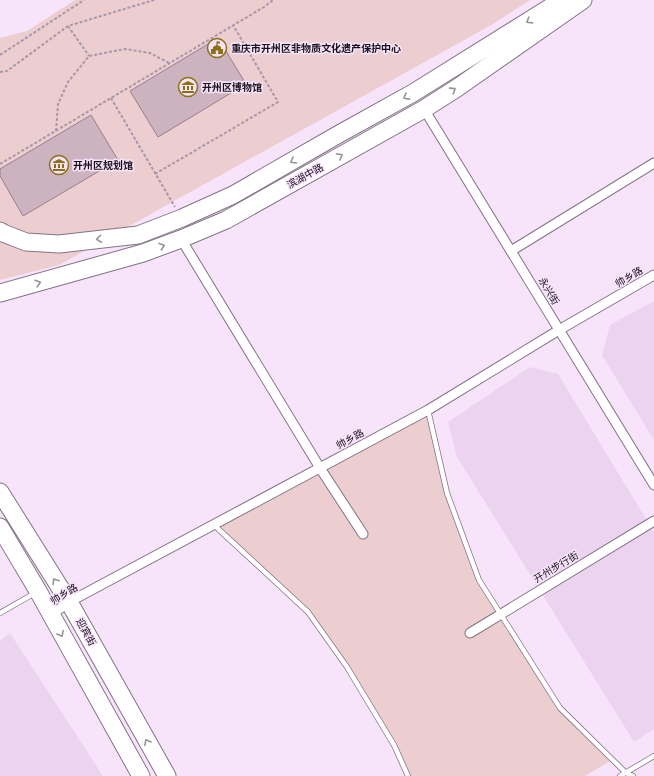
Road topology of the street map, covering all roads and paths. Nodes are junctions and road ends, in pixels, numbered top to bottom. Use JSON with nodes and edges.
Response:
{"nodes":[{"id":1,"x":84,"y":0,"type":"edge"},
{"id":2,"x":154,"y":0,"type":"edge"},
{"id":3,"x":273,"y":0,"type":"edge"},
{"id":4,"x":562,"y":0,"type":"edge"},
{"id":5,"x":582,"y":0,"type":"edge"},
{"id":6,"x":233,"y":25,"type":"junction"},
{"id":7,"x":68,"y":26,"type":"junction"},
{"id":8,"x":0,"y":55,"type":"edge"},
{"id":9,"x":89,"y":56,"type":"junction"},
{"id":10,"x":169,"y":64,"type":"junction"},
{"id":11,"x":0,"y":72,"type":"edge"},
{"id":12,"x":111,"y":98,"type":"junction"},
{"id":13,"x":424,"y":109,"type":"junction"},
{"id":14,"x":56,"y":131,"type":"junction"},
{"id":15,"x":654,"y":163,"type":"edge"},
{"id":16,"x":0,"y":164,"type":"edge"},
{"id":17,"x":155,"y":174,"type":"junction"},
{"id":18,"x":182,"y":218,"type":"junction"},
{"id":19,"x":0,"y":230,"type":"edge"},
{"id":20,"x":181,"y":239,"type":"junction"},
{"id":21,"x":511,"y":251,"type":"junction"},
{"id":22,"x":654,"y":275,"type":"edge"},
{"id":23,"x":0,"y":293,"type":"edge"},
{"id":24,"x":559,"y":330,"type":"junction"},
{"id":25,"x":428,"y":410,"type":"junction"},
{"id":26,"x":320,"y":468,"type":"junction"},
{"id":27,"x":654,"y":485,"type":"edge"},
{"id":28,"x":0,"y":492,"type":"edge"},
{"id":29,"x":654,"y":521,"type":"edge"},
{"id":30,"x":214,"y":525,"type":"junction"},
{"id":31,"x":0,"y":527,"type":"edge"},
{"id":32,"x":363,"y":534,"type":"dead end"},
{"id":33,"x":38,"y":591,"type":"junction"},
{"id":34,"x":69,"y":602,"type":"junction"},
{"id":35,"x":0,"y":613,"type":"edge"},
{"id":36,"x":501,"y":614,"type":"junction"},
{"id":37,"x":51,"y":615,"type":"junction"},
{"id":38,"x":470,"y":633,"type":"dead end"},
{"id":39,"x":654,"y":756,"type":"edge"},
{"id":40,"x":626,"y":773,"type":"junction"},
{"id":41,"x":141,"y":776,"type":"edge"},
{"id":42,"x":166,"y":776,"type":"edge"},
{"id":43,"x":408,"y":776,"type":"edge"},
{"id":44,"x":620,"y":776,"type":"edge"},
{"id":45,"x":633,"y":776,"type":"edge"}],
"edges":[{"from":1,"to":8,"type":"path"},
{"from":2,"to":7,"type":"path"},
{"from":3,"to":6,"type":"path"},
{"from":4,"to":18,"type":"highway","name":"滨湖中路","one_way":true},
{"from":13,"to":5,"type":"highway","name":"滨湖中路","one_way":true},
{"from":6,"to":10,"type":"path"},
{"from":6,"to":17,"type":"path"},
{"from":7,"to":9,"type":"path"},
{"from":7,"to":11,"type":"path"},
{"from":9,"to":10,"type":"path"},
{"from":9,"to":14,"type":"path"},
{"from":10,"to":12,"type":"path"},
{"from":12,"to":14,"type":"path"},
{"from":12,"to":17,"type":"path"},
{"from":20,"to":13,"type":"highway","name":"滨湖中路","one_way":true},
{"from":13,"to":21,"type":"street","name":"永兴街"},
{"from":14,"to":16,"type":"path"},
{"from":15,"to":21,"type":"street"},
{"from":17,"to":18,"type":"path"},
{"from":18,"to":19,"type":"highway","name":"滨湖中路","one_way":true},
{"from":23,"to":20,"type":"highway","name":"滨湖中路","one_way":true},
{"from":20,"to":26,"type":"street"},
{"from":21,"to":24,"type":"street","name":"永兴街"},
{"from":22,"to":24,"type":"street","name":"帅乡路"},
{"from":24,"to":25,"type":"street","name":"帅乡路"},
{"from":24,"to":27,"type":"street","name":"永兴街"},
{"from":25,"to":26,"type":"street","name":"帅乡路"},
{"from":25,"to":36,"type":"lane"},
{"from":26,"to":30,"type":"street","name":"帅乡路"},
{"from":26,"to":32,"type":"street"},
{"from":34,"to":28,"type":"highway","name":"迎宾街","one_way":true},
{"from":29,"to":36,"type":"street","name":"开州步行街"},
{"from":30,"to":34,"type":"street","name":"帅乡路"},
{"from":30,"to":43,"type":"lane"},
{"from":31,"to":33,"type":"highway"},
{"from":33,"to":35,"type":"lane"},
{"from":33,"to":37,"type":"highway"},
{"from":34,"to":37,"type":"street","name":"帅乡路"},
{"from":42,"to":34,"type":"highway","name":"迎宾街","one_way":true},
{"from":36,"to":38,"type":"street","name":"开州步行街"},
{"from":36,"to":40,"type":"lane"},
{"from":37,"to":41,"type":"highway","one_way":true},
{"from":39,"to":40,"type":"lane"},
{"from":40,"to":44,"type":"lane"},
{"from":40,"to":45,"type":"lane"}]}
